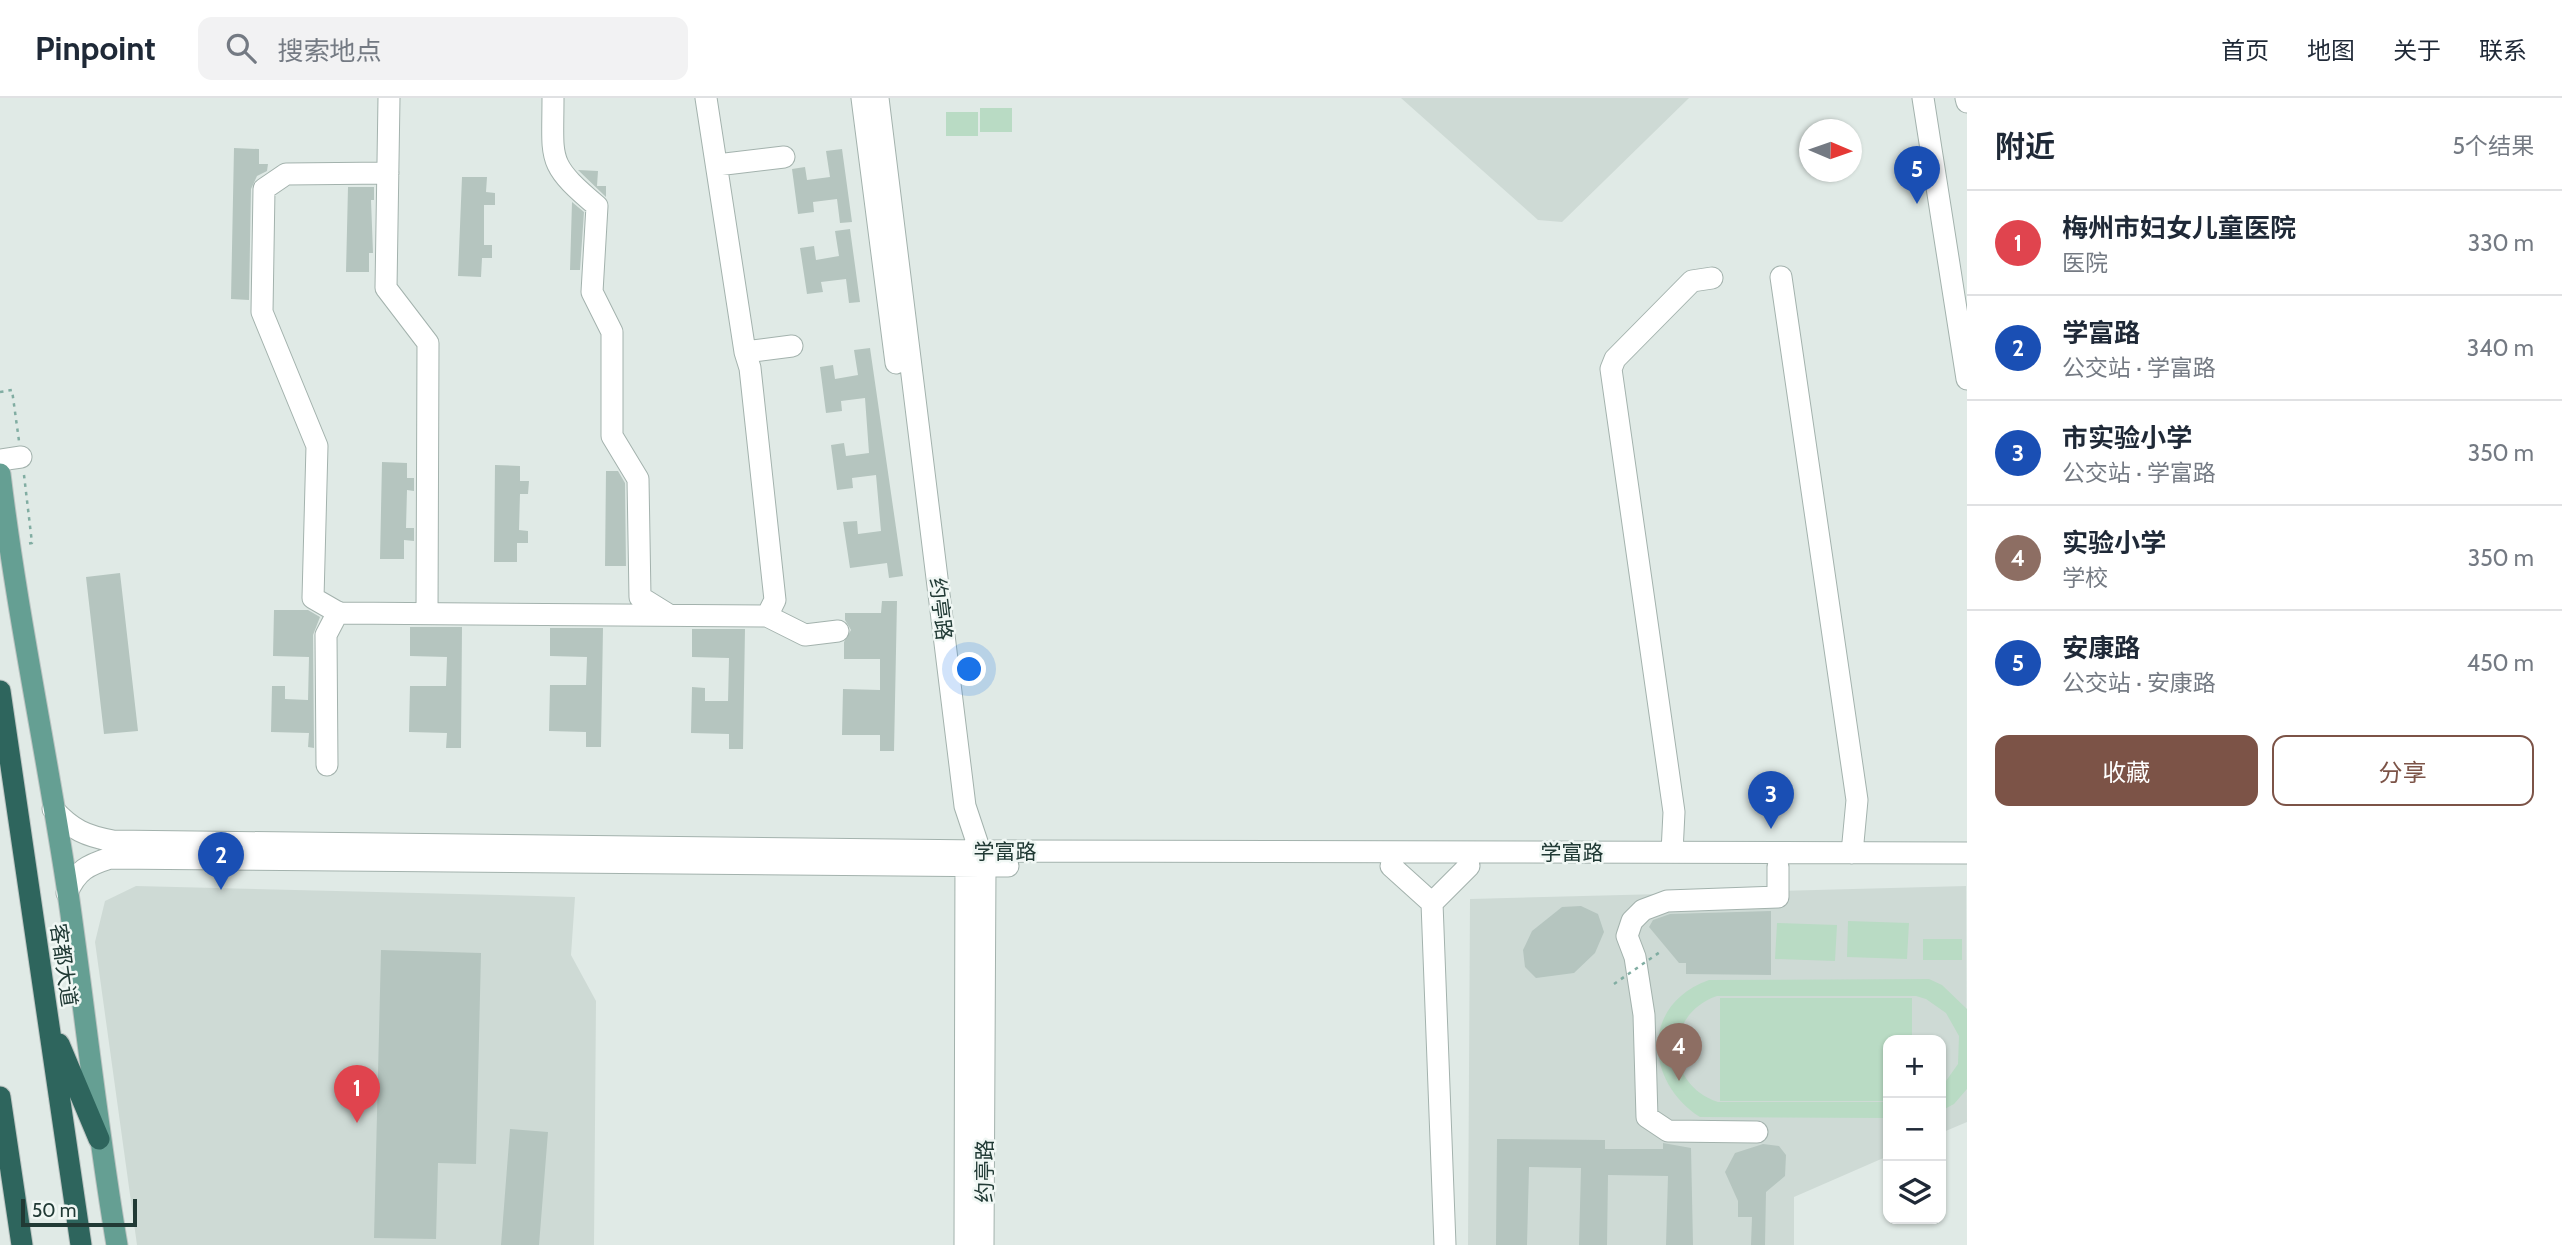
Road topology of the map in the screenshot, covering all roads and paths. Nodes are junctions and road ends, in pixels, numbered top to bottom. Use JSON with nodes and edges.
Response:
{"nodes":[{"id":1,"x":389,"y":98,"type":"edge"},
{"id":2,"x":553,"y":98,"type":"edge"},
{"id":3,"x":706,"y":98,"type":"edge"},
{"id":4,"x":862,"y":98,"type":"edge"},
{"id":5,"x":878,"y":98,"type":"edge"},
{"id":6,"x":1923,"y":98,"type":"edge"},
{"id":7,"x":784,"y":157,"type":"dead end"},
{"id":8,"x":717,"y":165,"type":"junction"},
{"id":9,"x":388,"y":173,"type":"junction"},
{"id":10,"x":1780,"y":277,"type":"dead end"},
{"id":11,"x":1712,"y":278,"type":"dead end"},
{"id":12,"x":792,"y":346,"type":"dead end"},
{"id":13,"x":745,"y":352,"type":"junction"},
{"id":14,"x":1967,"y":379,"type":"edge"},
{"id":15,"x":0,"y":392,"type":"edge"},
{"id":16,"x":21,"y":457,"type":"junction"},
{"id":17,"x":0,"y":460,"type":"edge"},
{"id":18,"x":0,"y":474,"type":"edge"},
{"id":19,"x":32,"y":544,"type":"dead end"},
{"id":20,"x":338,"y":612,"type":"junction"},
{"id":21,"x":428,"y":613,"type":"junction"},
{"id":22,"x":669,"y":615,"type":"junction"},
{"id":23,"x":767,"y":616,"type":"junction"},
{"id":24,"x":838,"y":631,"type":"dead end"},
{"id":25,"x":0,"y":691,"type":"edge"},
{"id":26,"x":327,"y":765,"type":"dead end"},
{"id":27,"x":53,"y":809,"type":"junction"},
{"id":28,"x":1672,"y":852,"type":"junction"},
{"id":29,"x":1852,"y":853,"type":"junction"},
{"id":30,"x":1967,"y":853,"type":"edge"},
{"id":31,"x":975,"y":859,"type":"junction"},
{"id":32,"x":1391,"y":866,"type":"junction"},
{"id":33,"x":1469,"y":866,"type":"junction"},
{"id":34,"x":1778,"y":867,"type":"junction"},
{"id":35,"x":1967,"y":867,"type":"edge"},
{"id":36,"x":68,"y":893,"type":"junction"},
{"id":37,"x":1432,"y":903,"type":"junction"},
{"id":38,"x":1660,"y":952,"type":"dead end"},
{"id":39,"x":1614,"y":984,"type":"dead end"},
{"id":40,"x":47,"y":1015,"type":"junction"},
{"id":41,"x":0,"y":1097,"type":"edge"},
{"id":42,"x":1757,"y":1132,"type":"dead end"},
{"id":43,"x":99,"y":1139,"type":"junction"},
{"id":44,"x":22,"y":1245,"type":"edge"},
{"id":45,"x":81,"y":1245,"type":"edge"},
{"id":46,"x":117,"y":1245,"type":"edge"},
{"id":47,"x":965,"y":1245,"type":"edge"},
{"id":48,"x":983,"y":1245,"type":"edge"},
{"id":49,"x":1445,"y":1245,"type":"edge"}],
"edges":[{"from":1,"to":9,"type":"street"},
{"from":2,"to":22,"type":"street"},
{"from":3,"to":8,"type":"street"},
{"from":4,"to":31,"type":"street","name":"约亭路"},
{"from":5,"to":31,"type":"street","name":"约亭路"},
{"from":6,"to":14,"type":"street"},
{"from":7,"to":8,"type":"street"},
{"from":8,"to":13,"type":"street"},
{"from":9,"to":20,"type":"street"},
{"from":9,"to":21,"type":"street"},
{"from":10,"to":29,"type":"street"},
{"from":11,"to":28,"type":"street"},
{"from":12,"to":13,"type":"street"},
{"from":13,"to":23,"type":"street"},
{"from":15,"to":16,"type":"path"},
{"from":16,"to":17,"type":"street"},
{"from":16,"to":19,"type":"path"},
{"from":18,"to":27,"type":"main road"},
{"from":20,"to":21,"type":"street"},
{"from":20,"to":26,"type":"street"},
{"from":21,"to":22,"type":"street"},
{"from":22,"to":23,"type":"street"},
{"from":23,"to":24,"type":"street"},
{"from":25,"to":40,"type":"highway","name":"客都大道"},
{"from":27,"to":31,"type":"street","name":"学富路"},
{"from":27,"to":36,"type":"main road"},
{"from":28,"to":29,"type":"street","name":"学富路"},
{"from":28,"to":31,"type":"street","name":"学富路"},
{"from":29,"to":30,"type":"street","name":"学富路"},
{"from":31,"to":32,"type":"street","name":"学富路"},
{"from":31,"to":36,"type":"street","name":"学富路"},
{"from":31,"to":47,"type":"street","name":"约亭路"},
{"from":31,"to":48,"type":"street","name":"约亭路"},
{"from":32,"to":33,"type":"street","name":"学富路"},
{"from":32,"to":37,"type":"street"},
{"from":33,"to":34,"type":"street","name":"学富路"},
{"from":33,"to":37,"type":"street"},
{"from":34,"to":35,"type":"street","name":"学富路"},
{"from":34,"to":42,"type":"street"},
{"from":36,"to":43,"type":"main road"},
{"from":37,"to":49,"type":"street"},
{"from":38,"to":39,"type":"path","bridge":true},
{"from":40,"to":43,"type":"highway"},
{"from":40,"to":45,"type":"highway","name":"客都大道"},
{"from":41,"to":44,"type":"highway"},
{"from":43,"to":46,"type":"main road"}]}
